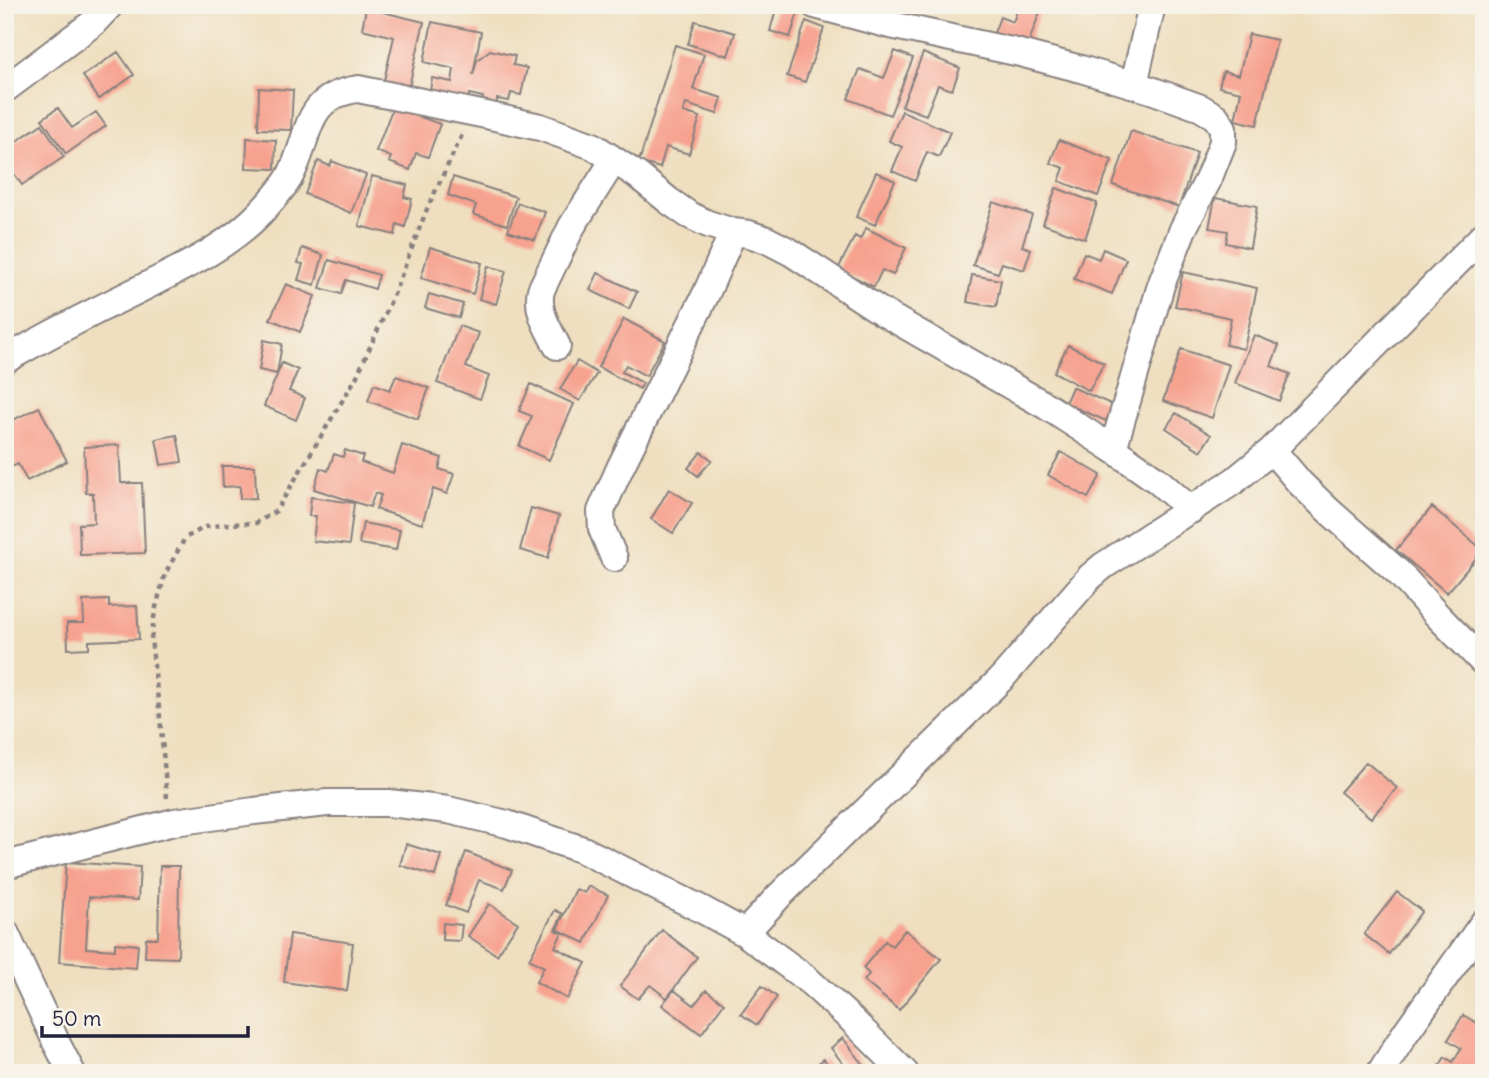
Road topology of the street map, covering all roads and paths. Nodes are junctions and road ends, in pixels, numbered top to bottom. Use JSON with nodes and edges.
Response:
{"nodes":[{"id":1,"x":110,"y":5,"type":"edge"},
{"id":2,"x":815,"y":5,"type":"edge"},
{"id":3,"x":1152,"y":5,"type":"edge"},
{"id":4,"x":1134,"y":84,"type":"junction"},
{"id":5,"x":5,"y":89,"type":"edge"},
{"id":6,"x":474,"y":112,"type":"junction"},
{"id":7,"x":614,"y":160,"type":"junction"},
{"id":8,"x":733,"y":232,"type":"junction"},
{"id":9,"x":1484,"y":234,"type":"edge"},
{"id":10,"x":557,"y":346,"type":"dead end"},
{"id":11,"x":5,"y":360,"type":"edge"},
{"id":12,"x":1113,"y":449,"type":"junction"},
{"id":13,"x":1272,"y":450,"type":"junction"},
{"id":14,"x":1191,"y":510,"type":"junction"},
{"id":15,"x":614,"y":558,"type":"dead end"},
{"id":16,"x":1484,"y":663,"type":"edge"},
{"id":17,"x":168,"y":823,"type":"junction"},
{"id":18,"x":5,"y":865,"type":"edge"},
{"id":19,"x":1484,"y":922,"type":"edge"},
{"id":20,"x":5,"y":932,"type":"edge"},
{"id":21,"x":745,"y":933,"type":"junction"},
{"id":22,"x":72,"y":1073,"type":"edge"},
{"id":23,"x":905,"y":1073,"type":"edge"},
{"id":24,"x":1380,"y":1073,"type":"edge"}],
"edges":[{"from":1,"to":5,"type":"street"},
{"from":2,"to":4,"type":"street"},
{"from":3,"to":4,"type":"street"},
{"from":4,"to":12,"type":"street"},
{"from":6,"to":7,"type":"street"},
{"from":6,"to":11,"type":"street"},
{"from":6,"to":17,"type":"path"},
{"from":7,"to":8,"type":"street"},
{"from":7,"to":10,"type":"street"},
{"from":8,"to":12,"type":"street"},
{"from":8,"to":15,"type":"street"},
{"from":9,"to":13,"type":"street"},
{"from":12,"to":14,"type":"street"},
{"from":13,"to":14,"type":"street"},
{"from":13,"to":16,"type":"street"},
{"from":14,"to":21,"type":"street"},
{"from":17,"to":18,"type":"street"},
{"from":17,"to":21,"type":"street"},
{"from":19,"to":24,"type":"street"},
{"from":20,"to":22,"type":"street"},
{"from":21,"to":23,"type":"street"}]}
